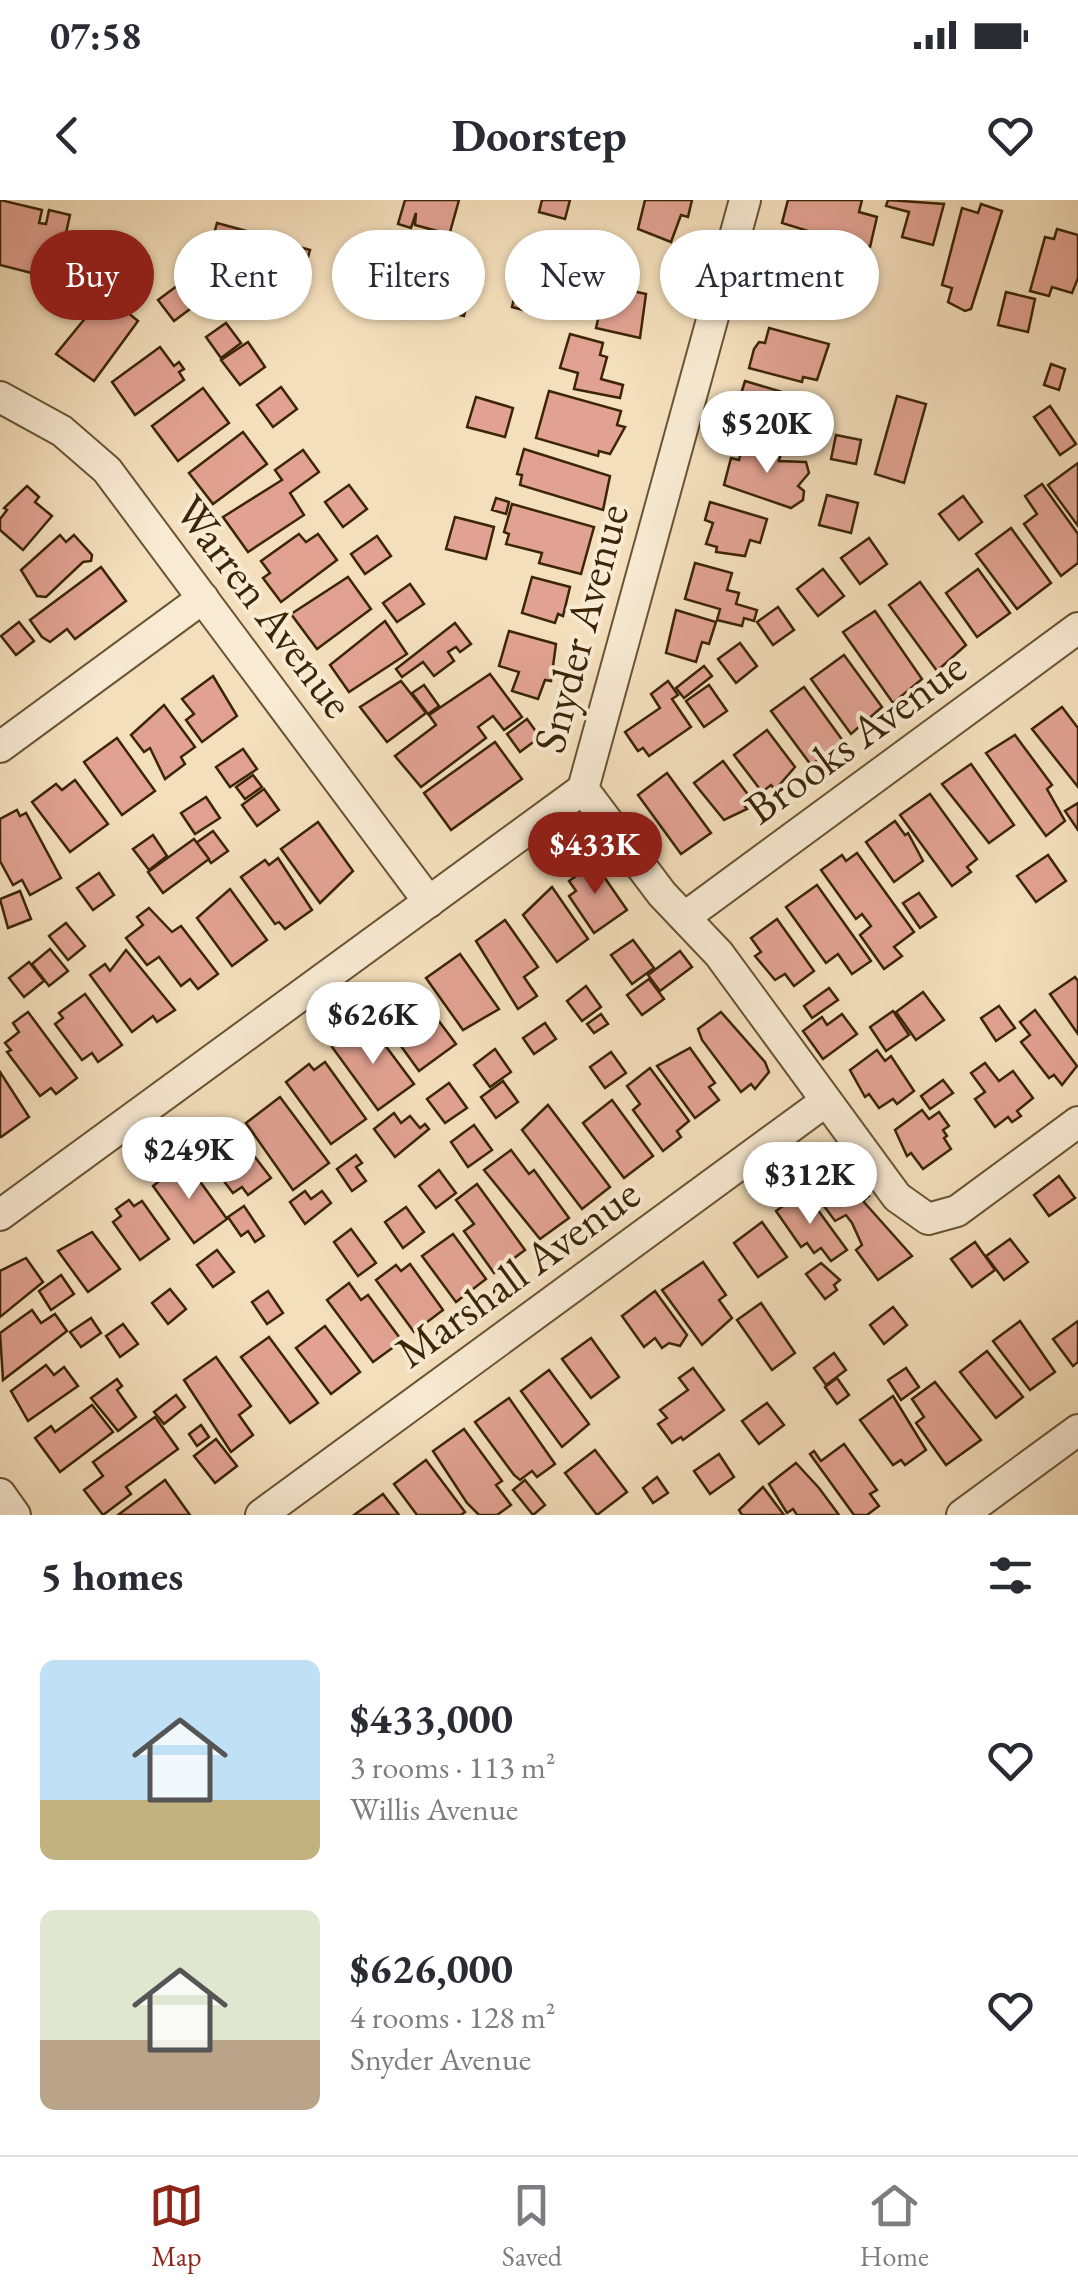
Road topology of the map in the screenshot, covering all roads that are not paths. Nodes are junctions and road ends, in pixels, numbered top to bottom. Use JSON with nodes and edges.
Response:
{"nodes":[{"id":1,"x":745,"y":200,"type":"edge"},
{"id":2,"x":0,"y":397,"type":"edge"},
{"id":3,"x":203,"y":598,"type":"junction"},
{"id":4,"x":1078,"y":628,"type":"edge"},
{"id":5,"x":0,"y":748,"type":"edge"},
{"id":6,"x":583,"y":789,"type":"junction"},
{"id":7,"x":429,"y":902,"type":"junction"},
{"id":8,"x":685,"y":917,"type":"junction"},
{"id":9,"x":826,"y":1100,"type":"junction"},
{"id":10,"x":1078,"y":1122,"type":"edge"},
{"id":11,"x":0,"y":1215,"type":"edge"},
{"id":12,"x":1078,"y":1430,"type":"edge"},
{"id":13,"x":0,"y":1494,"type":"edge"},
{"id":14,"x":15,"y":1515,"type":"edge"},
{"id":15,"x":261,"y":1515,"type":"edge"},
{"id":16,"x":962,"y":1515,"type":"edge"}],
"edges":[{"from":1,"to":6,"type":"street","name":"Snyder Avenue"},
{"from":2,"to":3,"type":"street","name":"Warren Avenue"},
{"from":3,"to":5,"type":"street"},
{"from":3,"to":7,"type":"street","name":"Warren Avenue"},
{"from":4,"to":8,"type":"street","name":"Brooks Avenue"},
{"from":6,"to":7,"type":"street","name":"Snyder Avenue"},
{"from":6,"to":8,"type":"street"},
{"from":7,"to":11,"type":"street","name":"Snyder Avenue"},
{"from":8,"to":9,"type":"street"},
{"from":9,"to":10,"type":"street"},
{"from":9,"to":15,"type":"street","name":"Marshall Avenue"},
{"from":12,"to":16,"type":"street"},
{"from":13,"to":14,"type":"street"}]}
